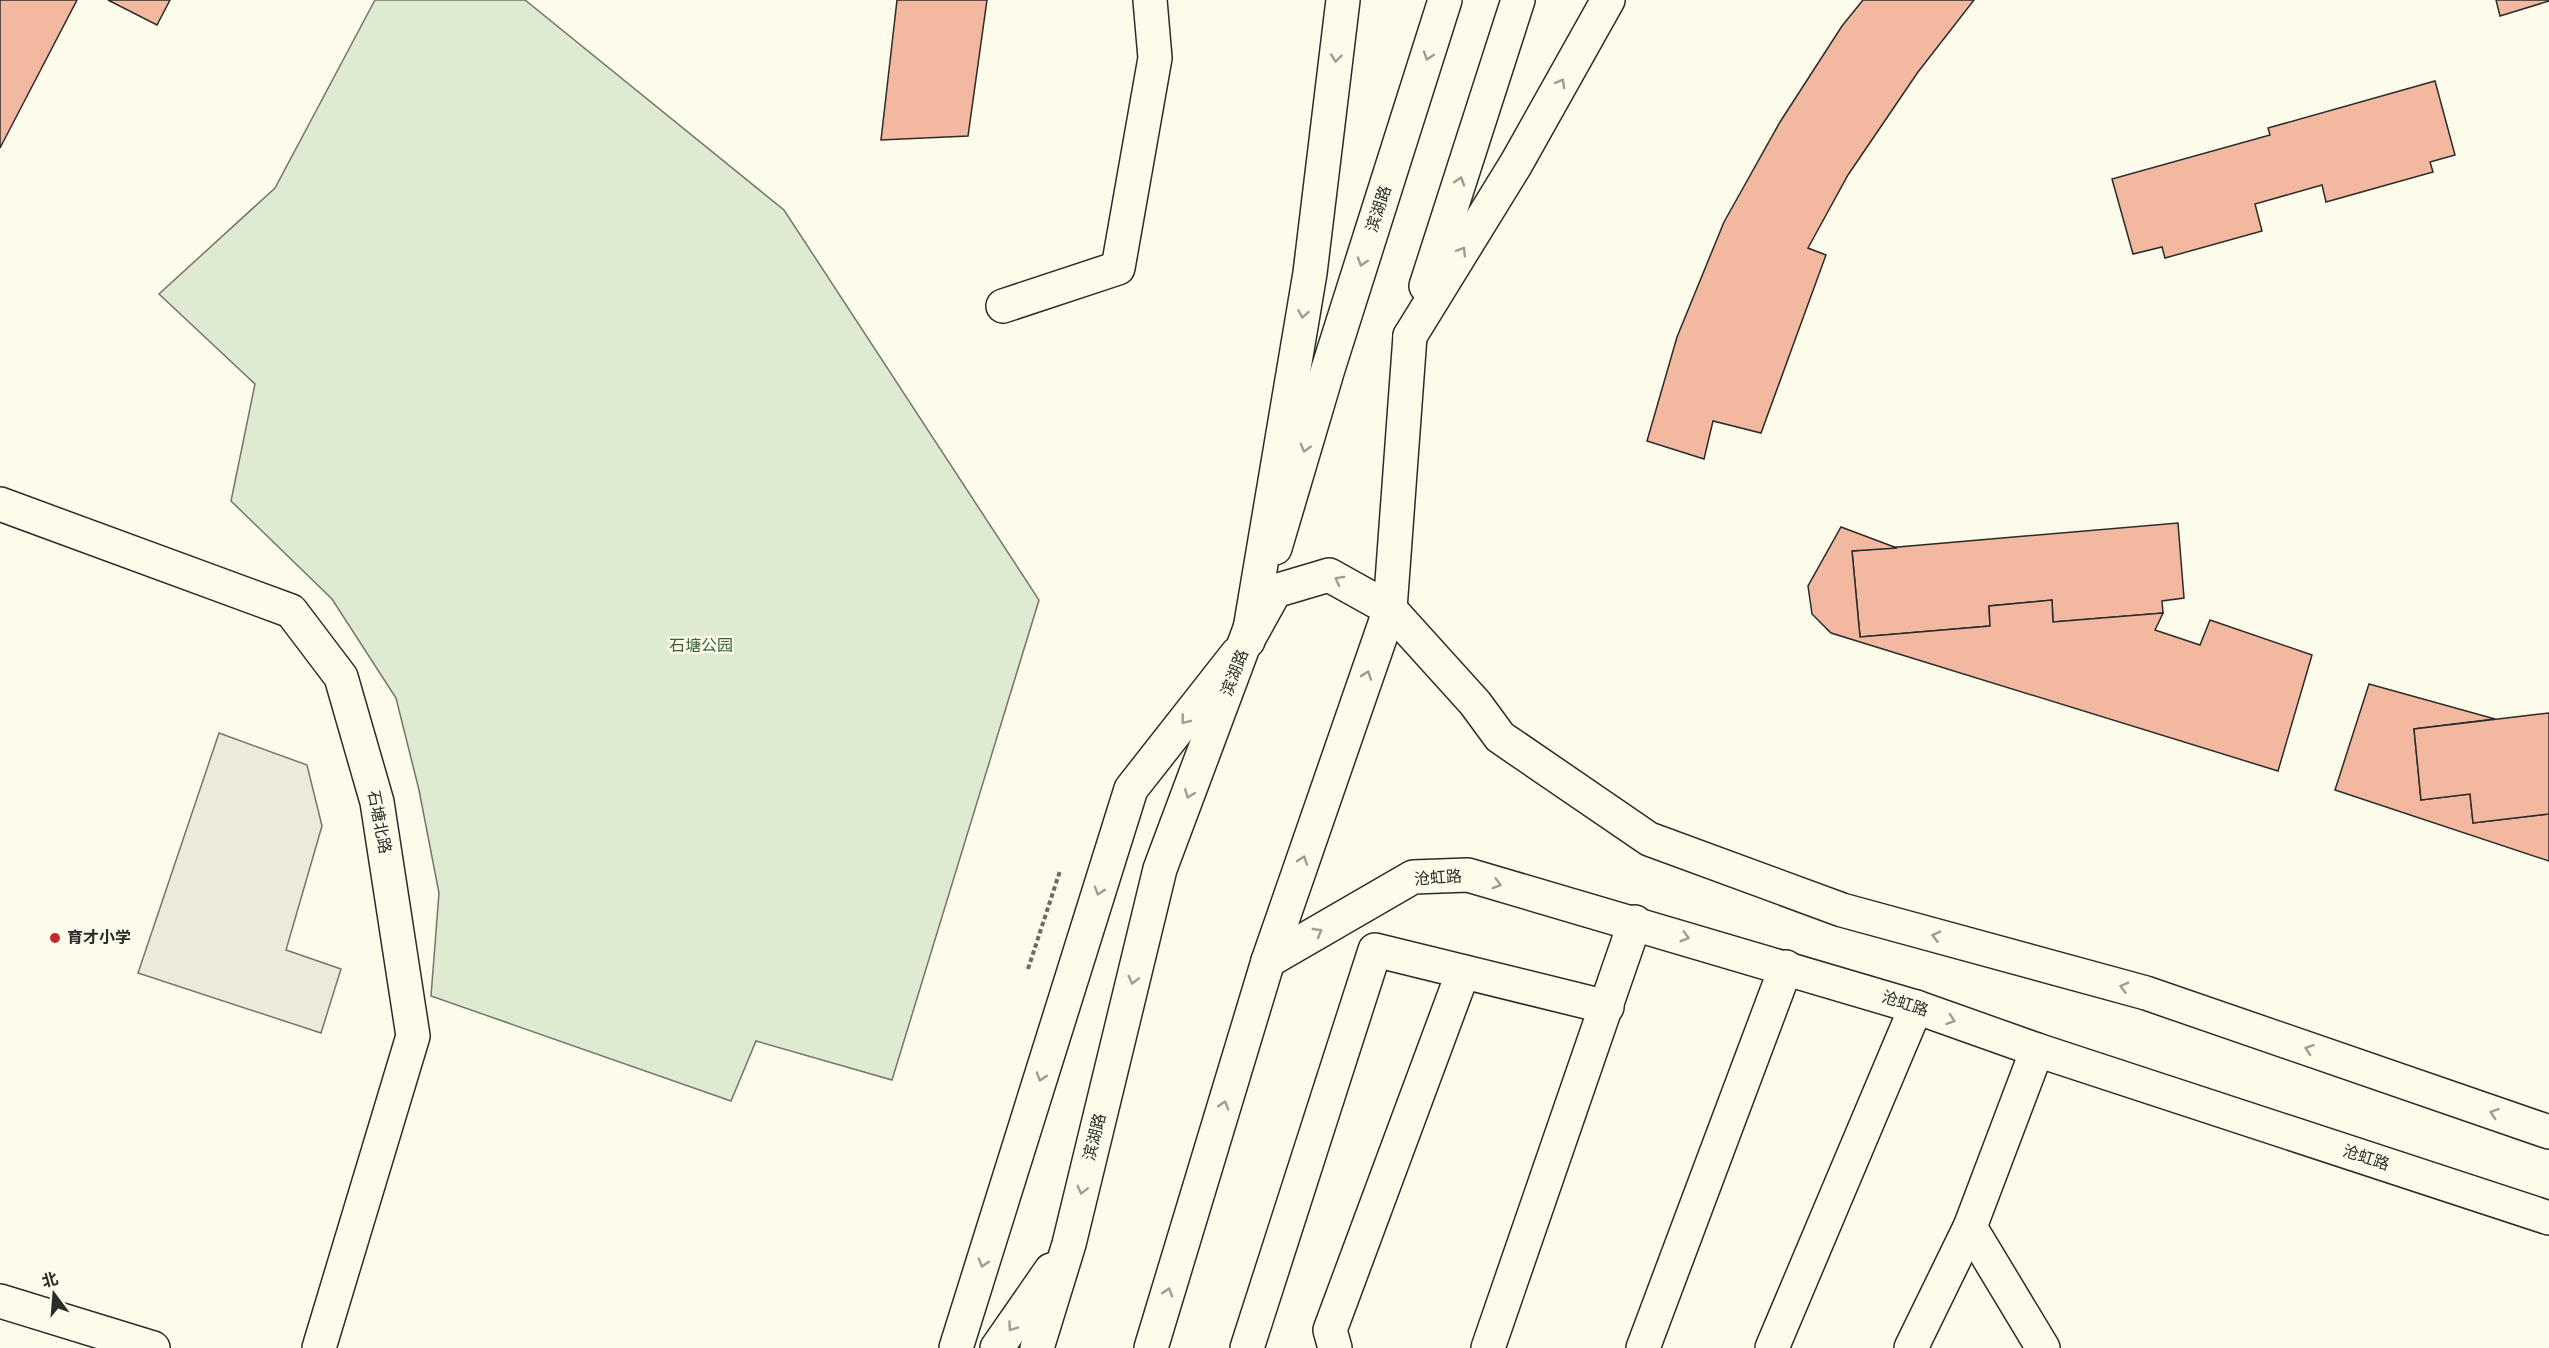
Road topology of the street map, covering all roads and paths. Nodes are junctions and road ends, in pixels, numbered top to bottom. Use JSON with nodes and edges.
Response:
{"nodes":[{"id":1,"x":1150,"y":0,"type":"edge"},
{"id":2,"x":1343,"y":0,"type":"edge"},
{"id":3,"x":1445,"y":0,"type":"edge"},
{"id":4,"x":1518,"y":0,"type":"edge"},
{"id":5,"x":1608,"y":0,"type":"edge"},
{"id":6,"x":1004,"y":306,"type":"dead end"},
{"id":7,"x":1410,"y":336,"type":"junction"},
{"id":8,"x":0,"y":504,"type":"edge"},
{"id":9,"x":1390,"y":609,"type":"junction"},
{"id":10,"x":1248,"y":641,"type":"junction"},
{"id":11,"x":1060,"y":871,"type":"dead end"},
{"id":12,"x":1635,"y":922,"type":"junction"},
{"id":13,"x":1268,"y":961,"type":"junction"},
{"id":14,"x":1786,"y":967,"type":"junction"},
{"id":15,"x":1028,"y":969,"type":"dead end"},
{"id":16,"x":1463,"y":972,"type":"junction"},
{"id":17,"x":1607,"y":1007,"type":"junction"},
{"id":18,"x":1916,"y":1007,"type":"junction"},
{"id":19,"x":2037,"y":1050,"type":"junction"},
{"id":20,"x":2549,"y":1132,"type":"edge"},
{"id":21,"x":2549,"y":1218,"type":"edge"},
{"id":22,"x":1970,"y":1227,"type":"junction"},
{"id":23,"x":1069,"y":1244,"type":"junction"},
{"id":24,"x":0,"y":1300,"type":"edge"},
{"id":25,"x":153,"y":1348,"type":"edge"},
{"id":26,"x":319,"y":1348,"type":"edge"},
{"id":27,"x":956,"y":1348,"type":"edge"},
{"id":28,"x":997,"y":1348,"type":"edge"},
{"id":29,"x":1037,"y":1348,"type":"edge"},
{"id":30,"x":1151,"y":1348,"type":"edge"},
{"id":31,"x":1247,"y":1348,"type":"edge"},
{"id":32,"x":1335,"y":1348,"type":"edge"},
{"id":33,"x":1488,"y":1348,"type":"edge"},
{"id":34,"x":1643,"y":1348,"type":"edge"},
{"id":35,"x":1772,"y":1348,"type":"edge"},
{"id":36,"x":1911,"y":1348,"type":"edge"},
{"id":37,"x":2043,"y":1348,"type":"edge"}],
"edges":[{"from":1,"to":6,"type":"main road"},
{"from":2,"to":10,"type":"main road","one_way":true},
{"from":3,"to":10,"type":"main road","name":"滨湖路","one_way":true},
{"from":7,"to":4,"type":"main road","one_way":true},
{"from":7,"to":5,"type":"main road","one_way":true},
{"from":7,"to":9,"type":"main road"},
{"from":8,"to":26,"type":"main road","name":"石塘北路"},
{"from":9,"to":10,"type":"main road","one_way":true},
{"from":13,"to":9,"type":"main road","one_way":true},
{"from":20,"to":9,"type":"main road","one_way":true},
{"from":10,"to":23,"type":"main road","name":"滨湖路","one_way":true},
{"from":10,"to":27,"type":"main road","one_way":true},
{"from":11,"to":15,"type":"path"},
{"from":13,"to":12,"type":"main road","name":"沧虹路","one_way":true},
{"from":12,"to":14,"type":"main road","name":"沧虹路","one_way":true},
{"from":12,"to":17,"type":"main road"},
{"from":30,"to":13,"type":"main road","one_way":true},
{"from":14,"to":18,"type":"main road","name":"沧虹路"},
{"from":14,"to":34,"type":"main road"},
{"from":16,"to":17,"type":"main road"},
{"from":16,"to":31,"type":"main road"},
{"from":16,"to":32,"type":"main road"},
{"from":17,"to":33,"type":"main road"},
{"from":18,"to":19,"type":"main road","name":"沧虹路","one_way":true},
{"from":18,"to":35,"type":"main road"},
{"from":19,"to":21,"type":"main road","name":"沧虹路"},
{"from":19,"to":22,"type":"main road"},
{"from":22,"to":36,"type":"main road"},
{"from":22,"to":37,"type":"main road"},
{"from":23,"to":28,"type":"main road","one_way":true},
{"from":23,"to":29,"type":"main road","name":"滨湖路"},
{"from":24,"to":25,"type":"main road"}]}
